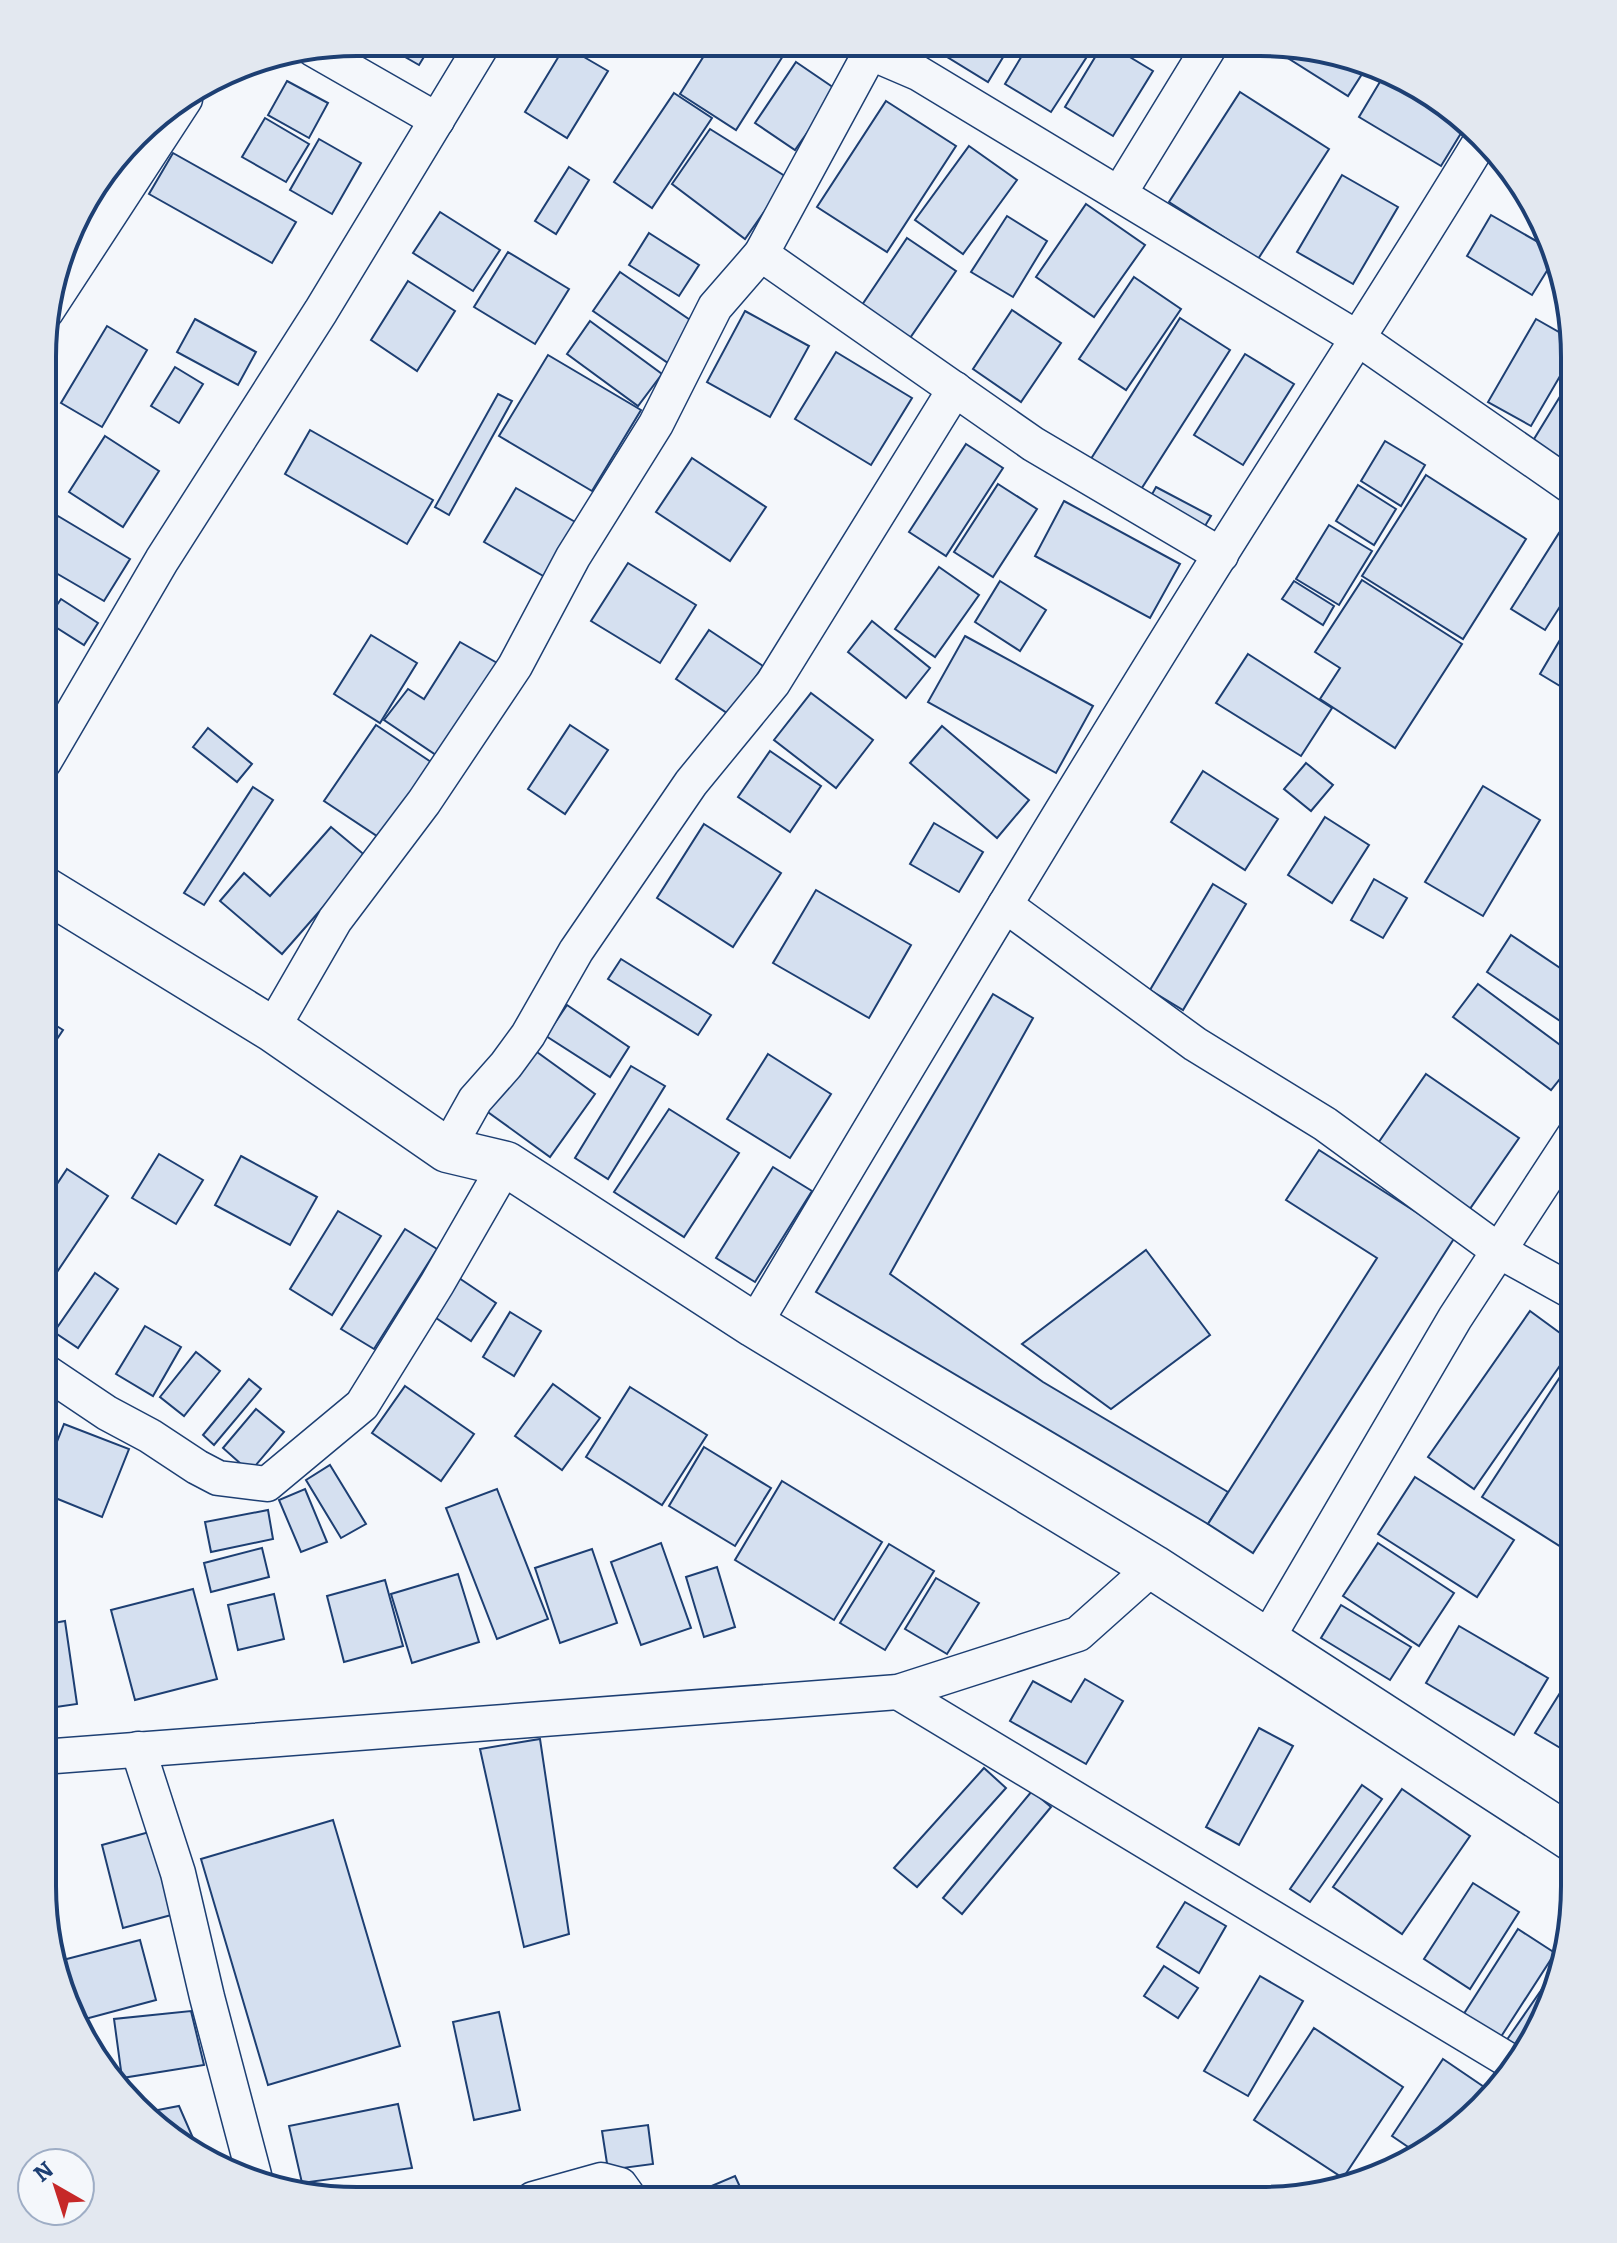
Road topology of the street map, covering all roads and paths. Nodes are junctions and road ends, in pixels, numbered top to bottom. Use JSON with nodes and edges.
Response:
{"nodes":[{"id":1,"x":476,"y":56,"type":"edge"},
{"id":2,"x":862,"y":56,"type":"edge"},
{"id":3,"x":886,"y":56,"type":"edge"},
{"id":4,"x":1204,"y":56,"type":"edge"},
{"id":5,"x":329,"y":58,"type":"edge"},
{"id":6,"x":437,"y":120,"type":"junction"},
{"id":7,"x":171,"y":121,"type":"edge"},
{"id":8,"x":1476,"y":148,"type":"edge"},
{"id":9,"x":1119,"y":194,"type":"junction"},
{"id":10,"x":761,"y":254,"type":"junction"},
{"id":11,"x":65,"y":282,"type":"edge"},
{"id":12,"x":1359,"y":339,"type":"junction"},
{"id":13,"x":955,"y":389,"type":"junction"},
{"id":14,"x":1561,"y":479,"type":"edge"},
{"id":15,"x":1221,"y":555,"type":"junction"},
{"id":16,"x":56,"y":741,"type":"edge"},
{"id":17,"x":56,"y":896,"type":"edge"},
{"id":18,"x":1005,"y":905,"type":"junction"},
{"id":19,"x":272,"y":1029,"type":"junction"},
{"id":20,"x":447,"y":1150,"type":"junction"},
{"id":21,"x":1561,"y":1156,"type":"edge"},
{"id":22,"x":506,"y":1164,"type":"junction"},
{"id":23,"x":1499,"y":1251,"type":"junction"},
{"id":24,"x":1561,"y":1285,"type":"edge"},
{"id":25,"x":754,"y":1325,"type":"junction"},
{"id":26,"x":56,"y":1379,"type":"edge"},
{"id":27,"x":1153,"y":1567,"type":"junction"},
{"id":28,"x":1267,"y":1639,"type":"junction"},
{"id":29,"x":898,"y":1692,"type":"junction"},
{"id":30,"x":138,"y":1749,"type":"junction"},
{"id":31,"x":56,"y":1756,"type":"edge"},
{"id":32,"x":1561,"y":1831,"type":"edge"},
{"id":33,"x":1506,"y":2059,"type":"edge"},
{"id":34,"x":252,"y":2168,"type":"edge"},
{"id":35,"x":576,"y":2187,"type":"edge"},
{"id":36,"x":621,"y":2187,"type":"edge"}],
"edges":[{"from":1,"to":6,"type":"street"},
{"from":2,"to":10,"type":"street"},
{"from":3,"to":9,"type":"street"},
{"from":4,"to":9,"type":"street"},
{"from":5,"to":6,"type":"street"},
{"from":6,"to":16,"type":"street"},
{"from":7,"to":11,"type":"street"},
{"from":8,"to":12,"type":"street"},
{"from":9,"to":12,"type":"street"},
{"from":10,"to":13,"type":"street"},
{"from":10,"to":19,"type":"street"},
{"from":12,"to":14,"type":"street"},
{"from":12,"to":15,"type":"street"},
{"from":13,"to":15,"type":"street"},
{"from":13,"to":20,"type":"street"},
{"from":15,"to":18,"type":"street"},
{"from":17,"to":19,"type":"street"},
{"from":18,"to":23,"type":"street"},
{"from":18,"to":25,"type":"street"},
{"from":19,"to":20,"type":"street"},
{"from":20,"to":22,"type":"street"},
{"from":21,"to":23,"type":"street"},
{"from":22,"to":25,"type":"street"},
{"from":22,"to":26,"type":"street"},
{"from":23,"to":24,"type":"street"},
{"from":23,"to":28,"type":"street"},
{"from":25,"to":27,"type":"street"},
{"from":27,"to":28,"type":"street"},
{"from":27,"to":29,"type":"street"},
{"from":28,"to":32,"type":"street"},
{"from":29,"to":30,"type":"street"},
{"from":29,"to":33,"type":"street"},
{"from":30,"to":31,"type":"street"},
{"from":30,"to":34,"type":"street"},
{"from":35,"to":36,"type":"street"}]}
